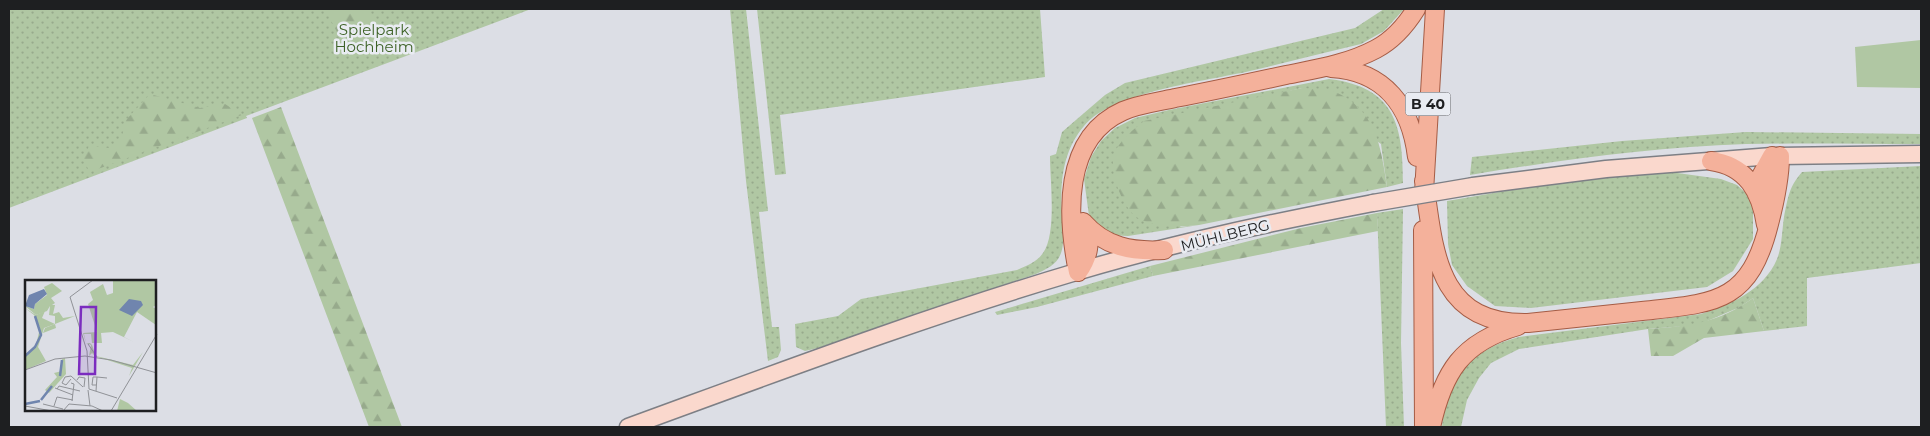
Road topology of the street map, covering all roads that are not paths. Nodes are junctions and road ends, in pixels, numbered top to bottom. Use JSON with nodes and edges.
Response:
{"nodes":[{"id":1,"x":1416,"y":9,"type":"edge"},
{"id":2,"x":1435,"y":9,"type":"edge"},
{"id":3,"x":1316,"y":69,"type":"junction"},
{"id":4,"x":1921,"y":154,"type":"edge"},
{"id":5,"x":1776,"y":156,"type":"junction"},
{"id":6,"x":1711,"y":161,"type":"junction"},
{"id":7,"x":1424,"y":181,"type":"junction"},
{"id":8,"x":1073,"y":198,"type":"junction"},
{"id":9,"x":1763,"y":205,"type":"junction"},
{"id":10,"x":1423,"y":212,"type":"junction"},
{"id":11,"x":1083,"y":222,"type":"junction"},
{"id":12,"x":1767,"y":232,"type":"junction"},
{"id":13,"x":1164,"y":250,"type":"junction"},
{"id":14,"x":1078,"y":272,"type":"junction"},
{"id":15,"x":1528,"y":324,"type":"junction"},
{"id":16,"x":628,"y":427,"type":"edge"},
{"id":17,"x":1424,"y":427,"type":"edge"},
{"id":18,"x":1431,"y":427,"type":"edge"}],
"edges":[{"from":1,"to":3,"type":"main road"},
{"from":2,"to":7,"type":"main road","number":"B 40"},
{"from":3,"to":8,"type":"main road"},
{"from":3,"to":10,"type":"main road"},
{"from":4,"to":5,"type":"main road","name":"MÜHLBERG"},
{"from":5,"to":6,"type":"main road","name":"MÜHLBERG"},
{"from":5,"to":9,"type":"main road"},
{"from":5,"to":12,"type":"main road"},
{"from":6,"to":9,"type":"main road"},
{"from":6,"to":13,"type":"main road","name":"MÜHLBERG","bridge":true},
{"from":7,"to":10,"type":"main road","number":"B 40"},
{"from":7,"to":15,"type":"main road"},
{"from":8,"to":11,"type":"main road"},
{"from":8,"to":14,"type":"main road"},
{"from":9,"to":12,"type":"main road"},
{"from":10,"to":17,"type":"main road","number":"B 40"},
{"from":11,"to":13,"type":"main road"},
{"from":11,"to":14,"type":"main road"},
{"from":12,"to":15,"type":"main road"},
{"from":13,"to":14,"type":"main road","name":"MÜHLBERG"},
{"from":14,"to":16,"type":"main road","name":"MÜHLBERG"},
{"from":15,"to":18,"type":"main road"}]}
